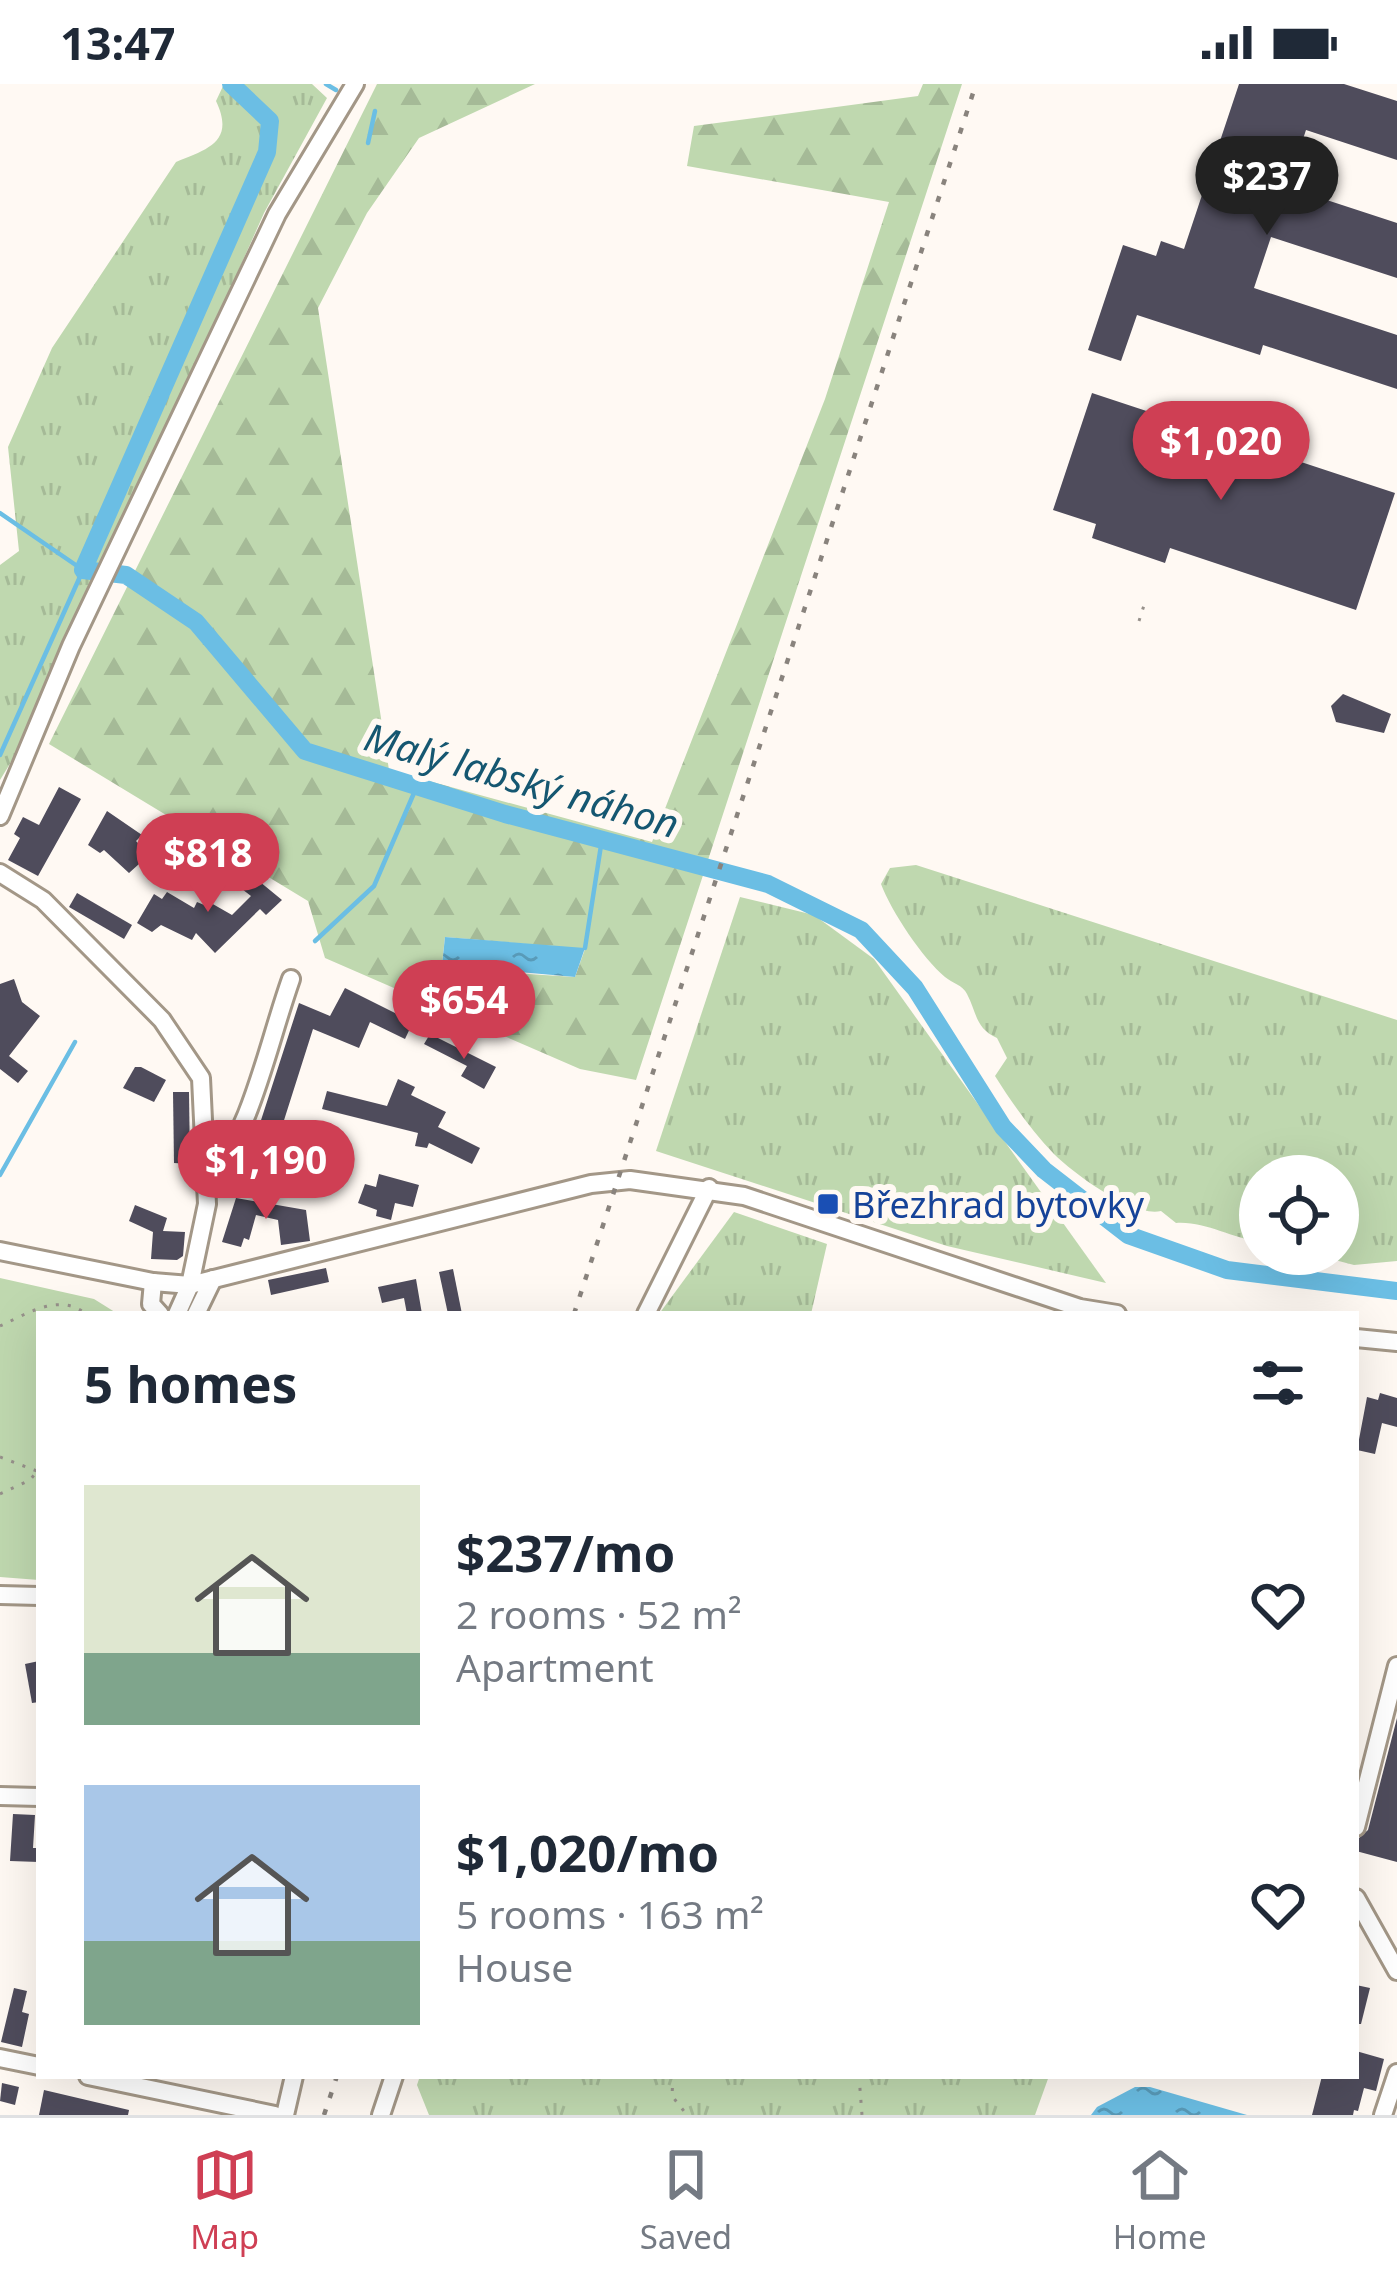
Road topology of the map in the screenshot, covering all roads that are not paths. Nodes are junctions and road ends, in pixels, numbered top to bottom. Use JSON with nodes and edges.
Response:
{"nodes":[{"id":1,"x":355,"y":84,"type":"edge"},
{"id":2,"x":0,"y":816,"type":"edge"},
{"id":3,"x":0,"y":873,"type":"edge"},
{"id":4,"x":292,"y":979,"type":"dead end"},
{"id":5,"x":206,"y":1187,"type":"junction"},
{"id":6,"x":709,"y":1188,"type":"junction"},
{"id":7,"x":0,"y":1251,"type":"edge"},
{"id":8,"x":213,"y":1279,"type":"junction"},
{"id":9,"x":153,"y":1282,"type":"junction"},
{"id":10,"x":190,"y":1285,"type":"junction"},
{"id":11,"x":157,"y":1311,"type":"edge"},
{"id":12,"x":178,"y":1311,"type":"edge"},
{"id":13,"x":197,"y":1311,"type":"edge"},
{"id":14,"x":648,"y":1311,"type":"edge"},
{"id":15,"x":1099,"y":1311,"type":"edge"},
{"id":16,"x":1359,"y":1339,"type":"edge"},
{"id":17,"x":1397,"y":1342,"type":"edge"},
{"id":18,"x":0,"y":1595,"type":"edge"},
{"id":19,"x":36,"y":1596,"type":"edge"},
{"id":20,"x":1397,"y":1666,"type":"edge"},
{"id":21,"x":0,"y":1796,"type":"edge"},
{"id":22,"x":36,"y":1797,"type":"edge"},
{"id":23,"x":1359,"y":1815,"type":"edge"},
{"id":24,"x":1359,"y":1903,"type":"edge"},
{"id":25,"x":1397,"y":1971,"type":"edge"},
{"id":26,"x":0,"y":2058,"type":"edge"},
{"id":27,"x":36,"y":2065,"type":"edge"},
{"id":28,"x":1397,"y":2074,"type":"edge"},
{"id":29,"x":102,"y":2079,"type":"edge"},
{"id":30,"x":293,"y":2079,"type":"edge"},
{"id":31,"x":393,"y":2079,"type":"edge"},
{"id":32,"x":275,"y":2115,"type":"edge"},
{"id":33,"x":285,"y":2115,"type":"edge"},
{"id":34,"x":381,"y":2115,"type":"edge"},
{"id":35,"x":1383,"y":2115,"type":"edge"}],
"edges":[{"from":1,"to":2,"type":"street"},
{"from":3,"to":5,"type":"street"},
{"from":4,"to":5,"type":"street"},
{"from":5,"to":10,"type":"street"},
{"from":6,"to":8,"type":"street"},
{"from":6,"to":14,"type":"street"},
{"from":6,"to":15,"type":"street"},
{"from":7,"to":9,"type":"street"},
{"from":8,"to":10,"type":"street"},
{"from":8,"to":13,"type":"street"},
{"from":9,"to":10,"type":"street"},
{"from":9,"to":11,"type":"street"},
{"from":10,"to":12,"type":"street"},
{"from":16,"to":17,"type":"street"},
{"from":18,"to":19,"type":"street"},
{"from":20,"to":23,"type":"street"},
{"from":21,"to":22,"type":"street"},
{"from":24,"to":25,"type":"street"},
{"from":26,"to":27,"type":"street"},
{"from":28,"to":35,"type":"street"},
{"from":29,"to":32,"type":"street"},
{"from":30,"to":33,"type":"street"},
{"from":31,"to":34,"type":"street"}]}
